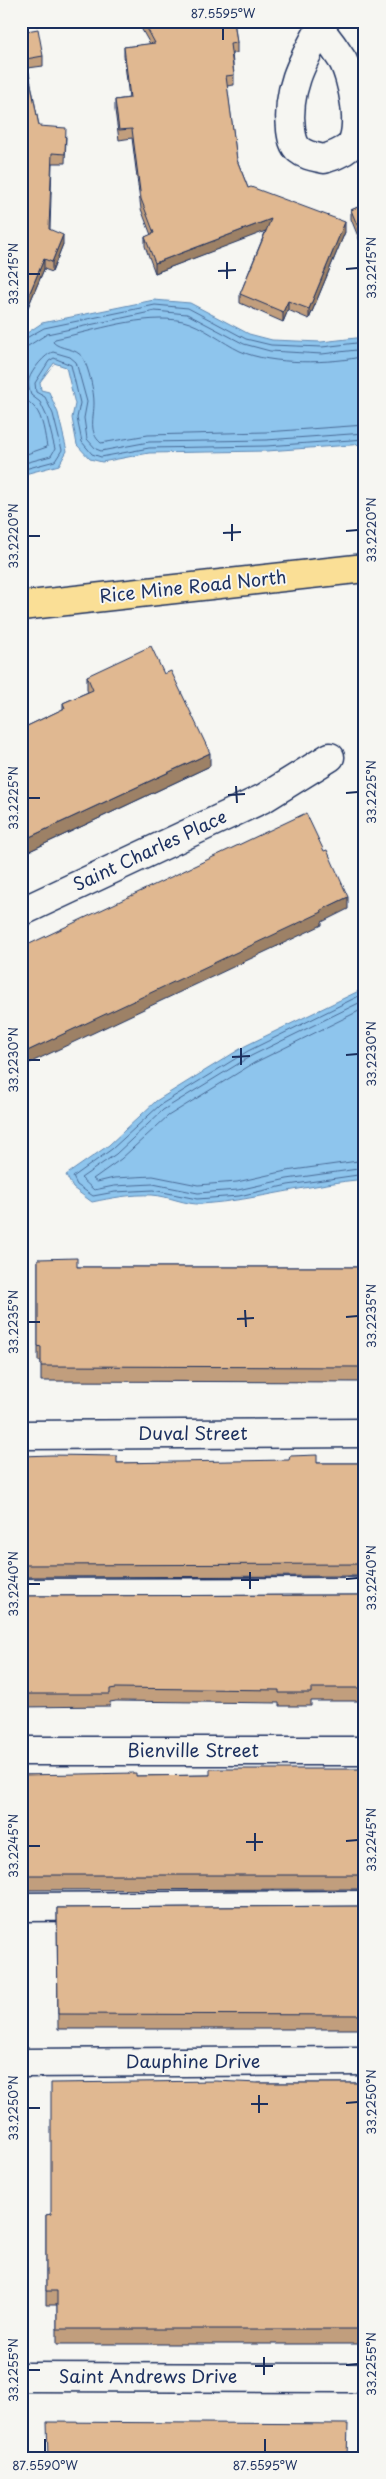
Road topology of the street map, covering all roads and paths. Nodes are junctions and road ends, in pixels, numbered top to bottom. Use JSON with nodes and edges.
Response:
{"nodes":[{"id":1,"x":365,"y":568,"type":"edge"},
{"id":2,"x":21,"y":606,"type":"edge"},
{"id":3,"x":330,"y":757,"type":"dead end"},
{"id":4,"x":21,"y":912,"type":"edge"},
{"id":5,"x":365,"y":1433,"type":"edge"},
{"id":6,"x":21,"y":1435,"type":"edge"},
{"id":7,"x":365,"y":1592,"type":"edge"},
{"id":8,"x":21,"y":1593,"type":"edge"},
{"id":9,"x":21,"y":1751,"type":"edge"},
{"id":10,"x":365,"y":1751,"type":"edge"},
{"id":11,"x":365,"y":1905,"type":"edge"},
{"id":12,"x":21,"y":1907,"type":"edge"},
{"id":13,"x":365,"y":2061,"type":"edge"},
{"id":14,"x":21,"y":2063,"type":"edge"},
{"id":15,"x":21,"y":2377,"type":"edge"},
{"id":16,"x":365,"y":2378,"type":"edge"}],
"edges":[{"from":1,"to":2,"type":"main road","name":"Rice Mine Road North"},
{"from":3,"to":4,"type":"street","name":"Saint Charles Place"},
{"from":5,"to":6,"type":"street","name":"Duval Street"},
{"from":7,"to":8,"type":"street"},
{"from":9,"to":10,"type":"street","name":"Bienville Street"},
{"from":11,"to":12,"type":"street"},
{"from":13,"to":14,"type":"street","name":"Dauphine Drive"},
{"from":15,"to":16,"type":"street","name":"Saint Andrews Drive"}]}
